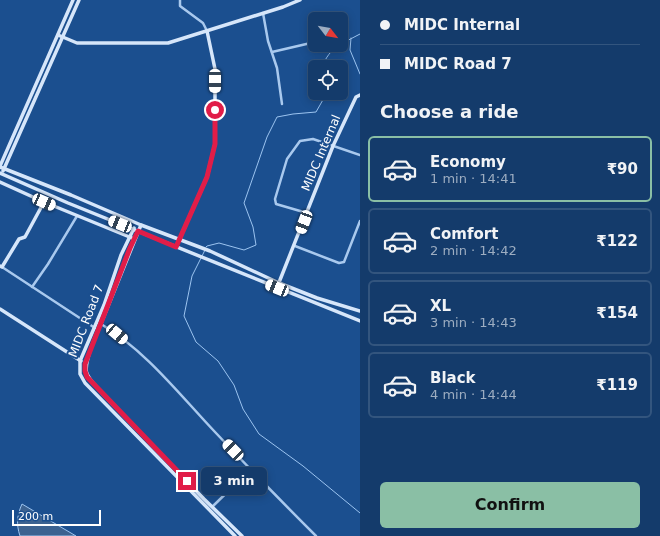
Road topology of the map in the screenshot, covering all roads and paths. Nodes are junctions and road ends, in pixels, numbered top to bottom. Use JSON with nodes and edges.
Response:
{"nodes":[{"id":1,"x":73,"y":0,"type":"edge"},
{"id":2,"x":79,"y":0,"type":"edge"},
{"id":3,"x":180,"y":0,"type":"edge"},
{"id":4,"x":289,"y":0,"type":"edge"},
{"id":5,"x":300,"y":0,"type":"edge"},
{"id":6,"x":288,"y":5,"type":"junction"},
{"id":7,"x":263,"y":13,"type":"junction"},
{"id":8,"x":207,"y":31,"type":"junction"},
{"id":9,"x":58,"y":35,"type":"junction"},
{"id":10,"x":63,"y":37,"type":"junction"},
{"id":11,"x":308,"y":44,"type":"edge"},
{"id":12,"x":272,"y":52,"type":"junction"},
{"id":13,"x":358,"y":96,"type":"edge"},
{"id":14,"x":282,"y":104,"type":"dead end"},
{"id":15,"x":333,"y":146,"type":"junction"},
{"id":16,"x":360,"y":156,"type":"edge"},
{"id":17,"x":0,"y":166,"type":"edge"},
{"id":18,"x":4,"y":169,"type":"junction"},
{"id":19,"x":1,"y":173,"type":"edge"},
{"id":20,"x":0,"y":182,"type":"edge"},
{"id":21,"x":44,"y":202,"type":"junction"},
{"id":22,"x":308,"y":213,"type":"junction"},
{"id":23,"x":77,"y":216,"type":"junction"},
{"id":24,"x":360,"y":221,"type":"edge"},
{"id":25,"x":136,"y":223,"type":"junction"},
{"id":26,"x":141,"y":225,"type":"junction"},
{"id":27,"x":133,"y":229,"type":"junction"},
{"id":28,"x":138,"y":231,"type":"junction"},
{"id":29,"x":130,"y":237,"type":"junction"},
{"id":30,"x":135,"y":239,"type":"junction"},
{"id":31,"x":179,"y":240,"type":"junction"},
{"id":32,"x":295,"y":246,"type":"junction"},
{"id":33,"x":176,"y":247,"type":"junction"},
{"id":34,"x":1,"y":268,"type":"edge"},
{"id":35,"x":279,"y":283,"type":"junction"},
{"id":36,"x":32,"y":287,"type":"junction"},
{"id":37,"x":277,"y":288,"type":"junction"},
{"id":38,"x":0,"y":309,"type":"edge"},
{"id":39,"x":360,"y":311,"type":"edge"},
{"id":40,"x":360,"y":321,"type":"edge"},
{"id":41,"x":101,"y":324,"type":"junction"},
{"id":42,"x":94,"y":327,"type":"junction"},
{"id":43,"x":98,"y":330,"type":"junction"},
{"id":44,"x":80,"y":361,"type":"junction"},
{"id":45,"x":85,"y":364,"type":"junction"},
{"id":46,"x":103,"y":394,"type":"junction"},
{"id":47,"x":99,"y":397,"type":"junction"},
{"id":48,"x":170,"y":463,"type":"junction"},
{"id":49,"x":167,"y":466,"type":"junction"},
{"id":50,"x":251,"y":469,"type":"junction"},
{"id":51,"x":212,"y":506,"type":"junction"},
{"id":52,"x":237,"y":531,"type":"junction"},
{"id":53,"x":234,"y":536,"type":"edge"},
{"id":54,"x":242,"y":536,"type":"edge"},
{"id":55,"x":316,"y":536,"type":"edge"}],
"edges":[{"from":1,"to":9,"type":"street"},
{"from":2,"to":10,"type":"street"},
{"from":3,"to":8,"type":"street"},
{"from":4,"to":6,"type":"street"},
{"from":5,"to":6,"type":"street"},
{"from":6,"to":7,"type":"street"},
{"from":7,"to":8,"type":"street"},
{"from":7,"to":12,"type":"street"},
{"from":8,"to":10,"type":"street"},
{"from":8,"to":31,"type":"street"},
{"from":9,"to":10,"type":"street"},
{"from":9,"to":17,"type":"street"},
{"from":10,"to":18,"type":"street"},
{"from":11,"to":12,"type":"street"},
{"from":12,"to":14,"type":"street"},
{"from":13,"to":15,"type":"street","name":"MIDC Internal"},
{"from":15,"to":16,"type":"street"},
{"from":15,"to":22,"type":"street","name":"MIDC Internal"},
{"from":15,"to":22,"type":"street"},
{"from":17,"to":18,"type":"street"},
{"from":18,"to":19,"type":"street"},
{"from":18,"to":25,"type":"street"},
{"from":19,"to":27,"type":"street"},
{"from":20,"to":21,"type":"street"},
{"from":21,"to":23,"type":"street"},
{"from":21,"to":34,"type":"street"},
{"from":22,"to":32,"type":"street","name":"MIDC Internal"},
{"from":23,"to":29,"type":"street"},
{"from":23,"to":36,"type":"street"},
{"from":24,"to":32,"type":"street"},
{"from":25,"to":26,"type":"street"},
{"from":25,"to":27,"type":"street","name":"MIDC Road 7"},
{"from":26,"to":28,"type":"street","name":"MIDC Road 7"},
{"from":26,"to":31,"type":"street"},
{"from":27,"to":28,"type":"street"},
{"from":27,"to":29,"type":"street","name":"MIDC Road 7"},
{"from":28,"to":30,"type":"street","name":"MIDC Road 7"},
{"from":28,"to":33,"type":"street"},
{"from":29,"to":30,"type":"street"},
{"from":29,"to":42,"type":"street","name":"MIDC Road 7"},
{"from":30,"to":41,"type":"street","name":"MIDC Road 7"},
{"from":31,"to":33,"type":"street"},
{"from":31,"to":35,"type":"street"},
{"from":32,"to":35,"type":"street","name":"MIDC Internal"},
{"from":33,"to":37,"type":"street"},
{"from":34,"to":36,"type":"street"},
{"from":35,"to":37,"type":"street","name":"MIDC Internal"},
{"from":35,"to":39,"type":"street"},
{"from":36,"to":42,"type":"street"},
{"from":37,"to":40,"type":"street"},
{"from":38,"to":44,"type":"street"},
{"from":41,"to":43,"type":"street","name":"MIDC Road 7"},
{"from":41,"to":50,"type":"street"},
{"from":42,"to":43,"type":"street"},
{"from":42,"to":44,"type":"street","name":"MIDC Road 7"},
{"from":43,"to":45,"type":"street","name":"MIDC Road 7"},
{"from":44,"to":45,"type":"street"},
{"from":44,"to":47,"type":"street","name":"MIDC Road 7"},
{"from":45,"to":46,"type":"street","name":"MIDC Road 7"},
{"from":46,"to":47,"type":"street"},
{"from":46,"to":48,"type":"street","name":"MIDC Road 7"},
{"from":47,"to":49,"type":"street","name":"MIDC Road 7"},
{"from":48,"to":49,"type":"street"},
{"from":48,"to":51,"type":"street","name":"MIDC Road 7"},
{"from":49,"to":53,"type":"street","name":"MIDC Road 7"},
{"from":50,"to":51,"type":"street"},
{"from":50,"to":55,"type":"street"},
{"from":51,"to":52,"type":"street","name":"MIDC Road 7"},
{"from":52,"to":53,"type":"street"},
{"from":52,"to":54,"type":"street","name":"MIDC Road 7"}]}
